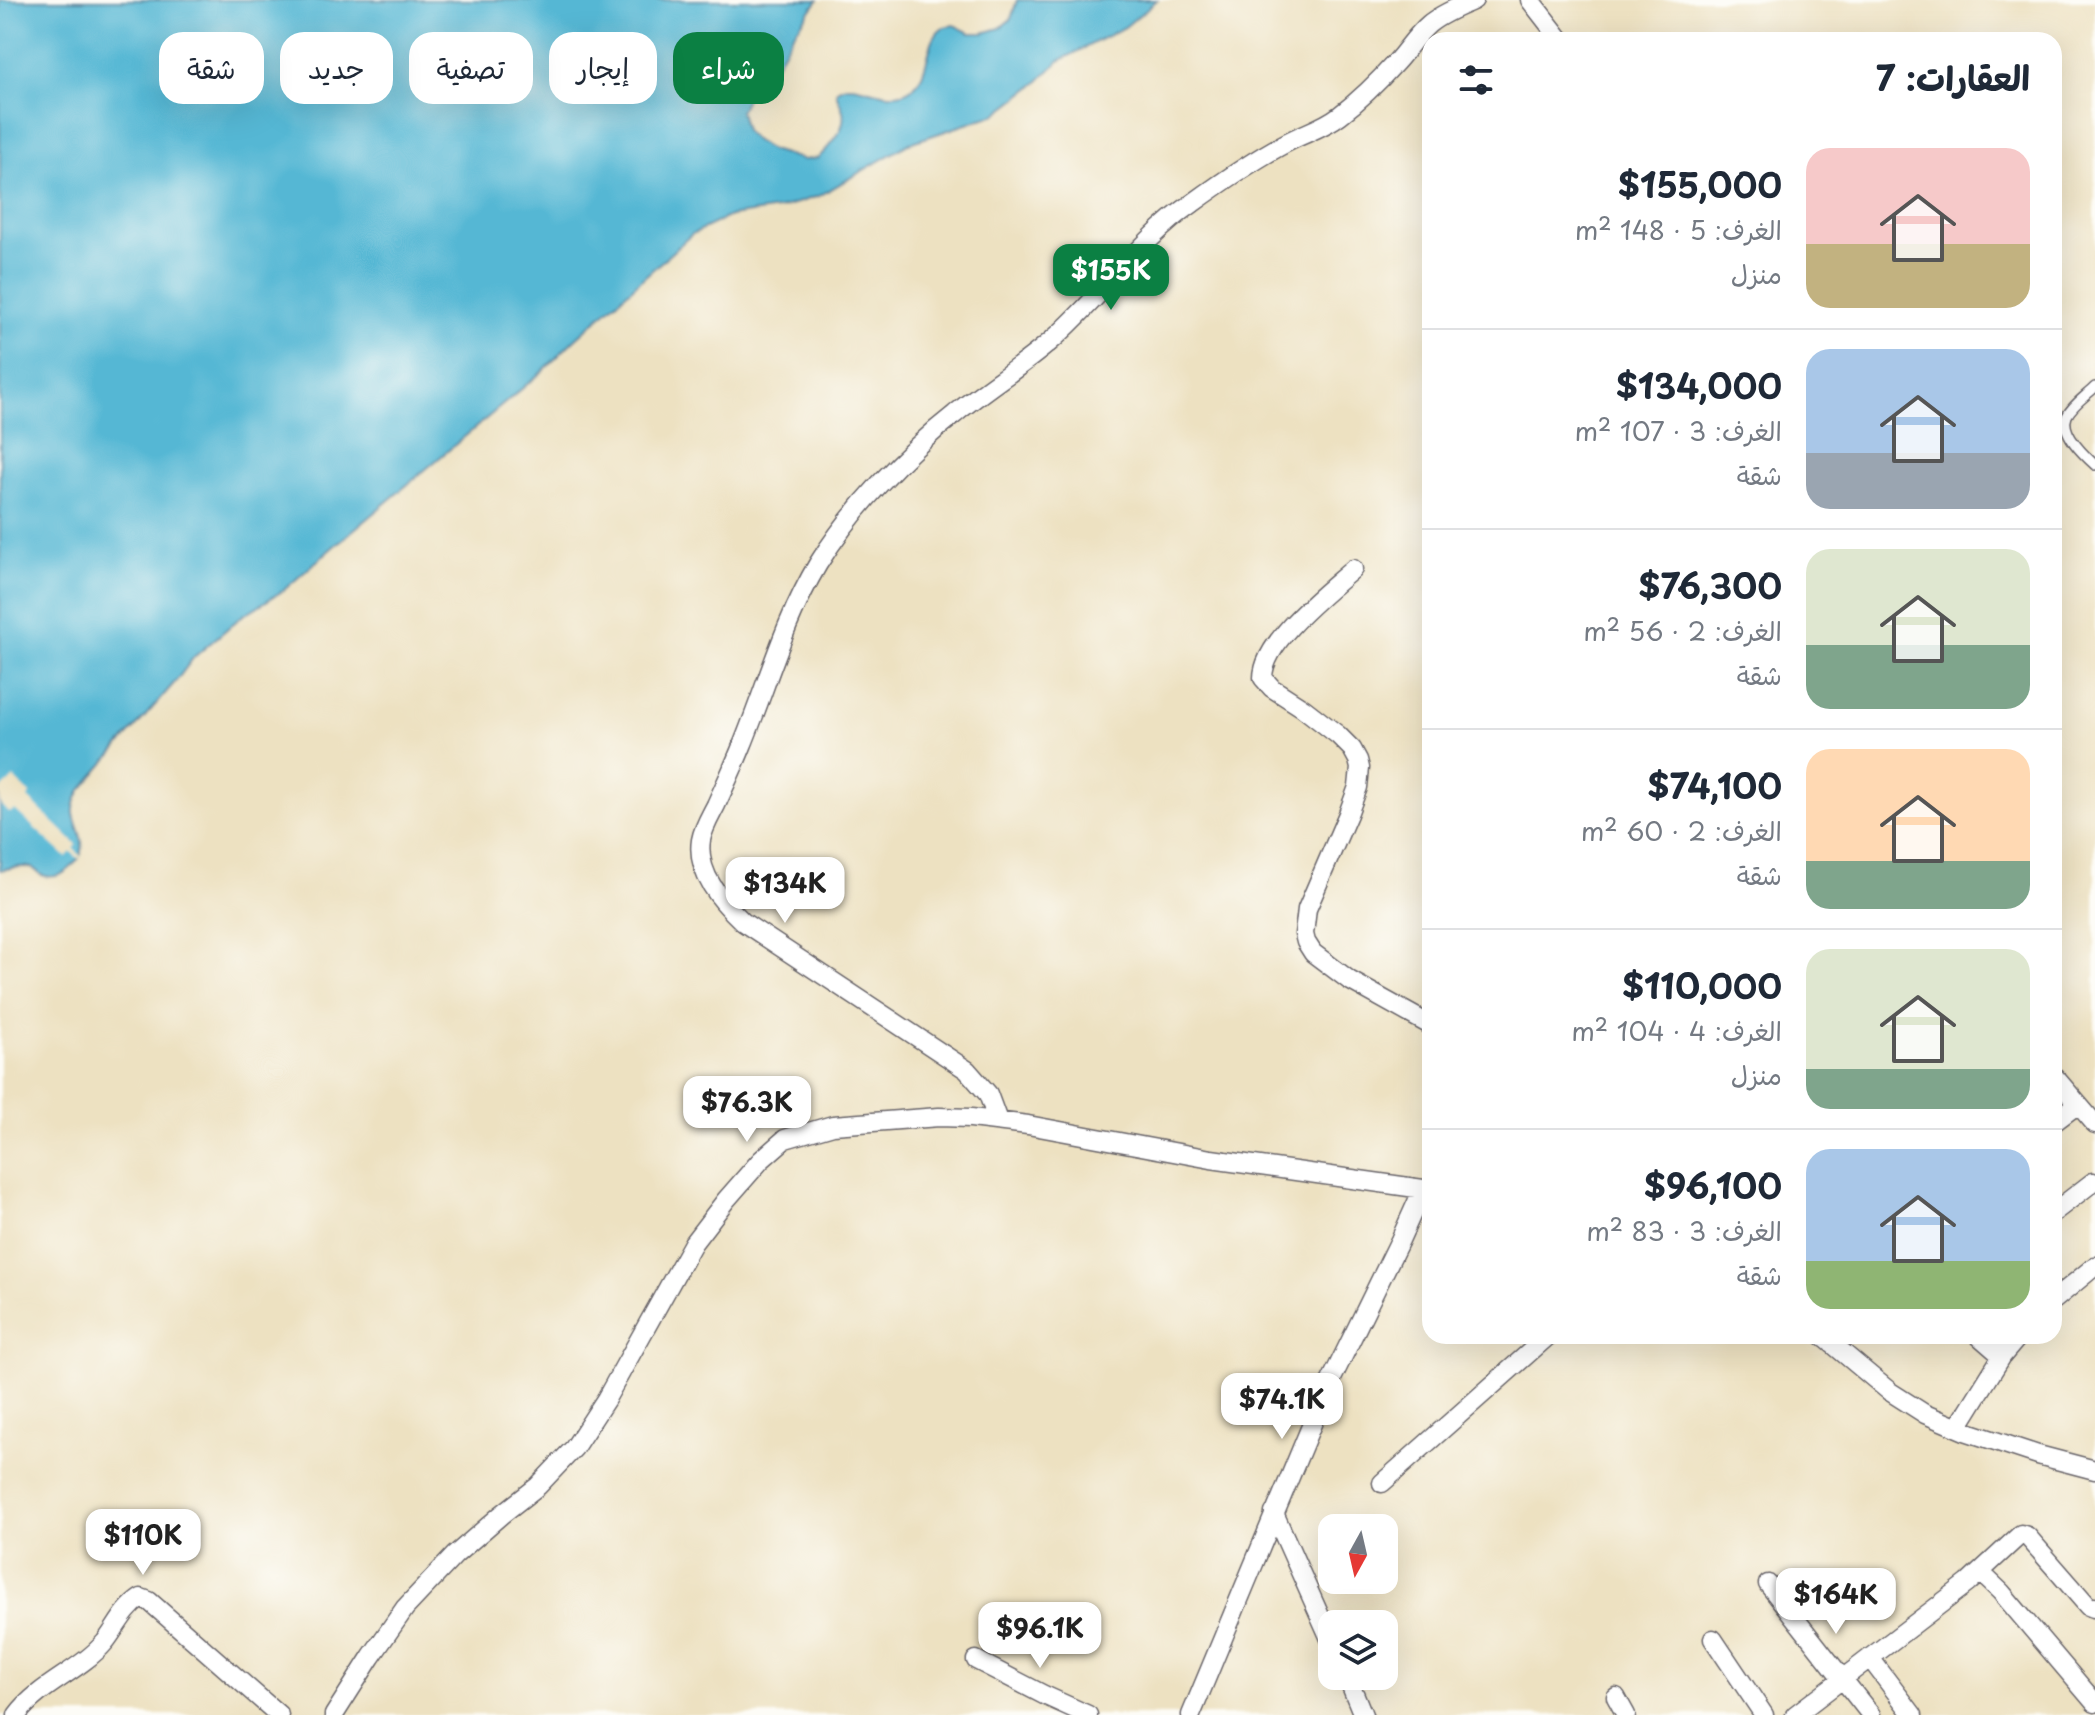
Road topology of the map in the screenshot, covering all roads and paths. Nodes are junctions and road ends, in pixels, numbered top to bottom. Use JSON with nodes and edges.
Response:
{"nodes":[{"id":1,"x":1474,"y":0,"type":"edge"},
{"id":2,"x":1530,"y":0,"type":"edge"},
{"id":3,"x":1555,"y":32,"type":"edge"},
{"id":4,"x":2095,"y":387,"type":"edge"},
{"id":5,"x":2095,"y":465,"type":"edge"},
{"id":6,"x":1353,"y":569,"type":"dead end"},
{"id":7,"x":1422,"y":1021,"type":"edge"},
{"id":8,"x":2062,"y":1085,"type":"edge"},
{"id":9,"x":2078,"y":1104,"type":"junction"},
{"id":10,"x":2062,"y":1116,"type":"edge"},
{"id":11,"x":998,"y":1121,"type":"junction"},
{"id":12,"x":2095,"y":1124,"type":"edge"},
{"id":13,"x":2093,"y":1182,"type":"dead end"},
{"id":14,"x":1422,"y":1189,"type":"edge"},
{"id":15,"x":1422,"y":1198,"type":"edge"},
{"id":16,"x":2062,"y":1206,"type":"edge"},
{"id":17,"x":2095,"y":1266,"type":"edge"},
{"id":18,"x":2062,"y":1293,"type":"edge"},
{"id":19,"x":1539,"y":1344,"type":"edge"},
{"id":20,"x":1847,"y":1344,"type":"edge"},
{"id":21,"x":1988,"y":1344,"type":"edge"},
{"id":22,"x":2012,"y":1344,"type":"edge"},
{"id":23,"x":2002,"y":1356,"type":"junction"},
{"id":24,"x":1958,"y":1427,"type":"junction"},
{"id":25,"x":2094,"y":1466,"type":"edge"},
{"id":26,"x":1382,"y":1483,"type":"dead end"},
{"id":27,"x":1274,"y":1513,"type":"junction"},
{"id":28,"x":1980,"y":1572,"type":"junction"},
{"id":29,"x":1768,"y":1584,"type":"dead end"},
{"id":30,"x":2095,"y":1607,"type":"edge"},
{"id":31,"x":1318,"y":1612,"type":"edge"},
{"id":32,"x":1713,"y":1639,"type":"dead end"},
{"id":33,"x":1870,"y":1658,"type":"junction"},
{"id":34,"x":976,"y":1660,"type":"dead end"},
{"id":35,"x":1843,"y":1679,"type":"junction"},
{"id":36,"x":1353,"y":1690,"type":"edge"},
{"id":37,"x":1616,"y":1697,"type":"dead end"},
{"id":38,"x":2095,"y":1703,"type":"edge"},
{"id":39,"x":340,"y":1713,"type":"edge"},
{"id":40,"x":17,"y":1715,"type":"edge"},
{"id":41,"x":279,"y":1715,"type":"edge"},
{"id":42,"x":1088,"y":1715,"type":"edge"},
{"id":43,"x":1191,"y":1715,"type":"edge"},
{"id":44,"x":1363,"y":1715,"type":"edge"},
{"id":45,"x":1626,"y":1715,"type":"edge"},
{"id":46,"x":1764,"y":1715,"type":"edge"},
{"id":47,"x":1795,"y":1715,"type":"edge"},
{"id":48,"x":1871,"y":1715,"type":"edge"},
{"id":49,"x":1913,"y":1715,"type":"edge"}],
"edges":[{"from":1,"to":11,"type":"street"},
{"from":2,"to":3,"type":"street"},
{"from":4,"to":5,"type":"lane"},
{"from":6,"to":7,"type":"street"},
{"from":8,"to":9,"type":"street"},
{"from":9,"to":10,"type":"street"},
{"from":9,"to":12,"type":"street"},
{"from":11,"to":14,"type":"street"},
{"from":11,"to":39,"type":"street"},
{"from":13,"to":16,"type":"street"},
{"from":15,"to":27,"type":"street"},
{"from":17,"to":18,"type":"street"},
{"from":19,"to":26,"type":"street"},
{"from":20,"to":24,"type":"street"},
{"from":21,"to":23,"type":"street"},
{"from":22,"to":23,"type":"street"},
{"from":23,"to":24,"type":"street"},
{"from":24,"to":25,"type":"street"},
{"from":27,"to":31,"type":"street"},
{"from":27,"to":43,"type":"street"},
{"from":28,"to":30,"type":"street"},
{"from":28,"to":33,"type":"street"},
{"from":28,"to":38,"type":"street"},
{"from":29,"to":35,"type":"street"},
{"from":32,"to":46,"type":"street"},
{"from":33,"to":35,"type":"street"},
{"from":33,"to":49,"type":"street"},
{"from":34,"to":42,"type":"street"},
{"from":35,"to":47,"type":"street"},
{"from":35,"to":48,"type":"street"},
{"from":36,"to":44,"type":"street"},
{"from":37,"to":45,"type":"street"},
{"from":40,"to":41,"type":"street"}]}
